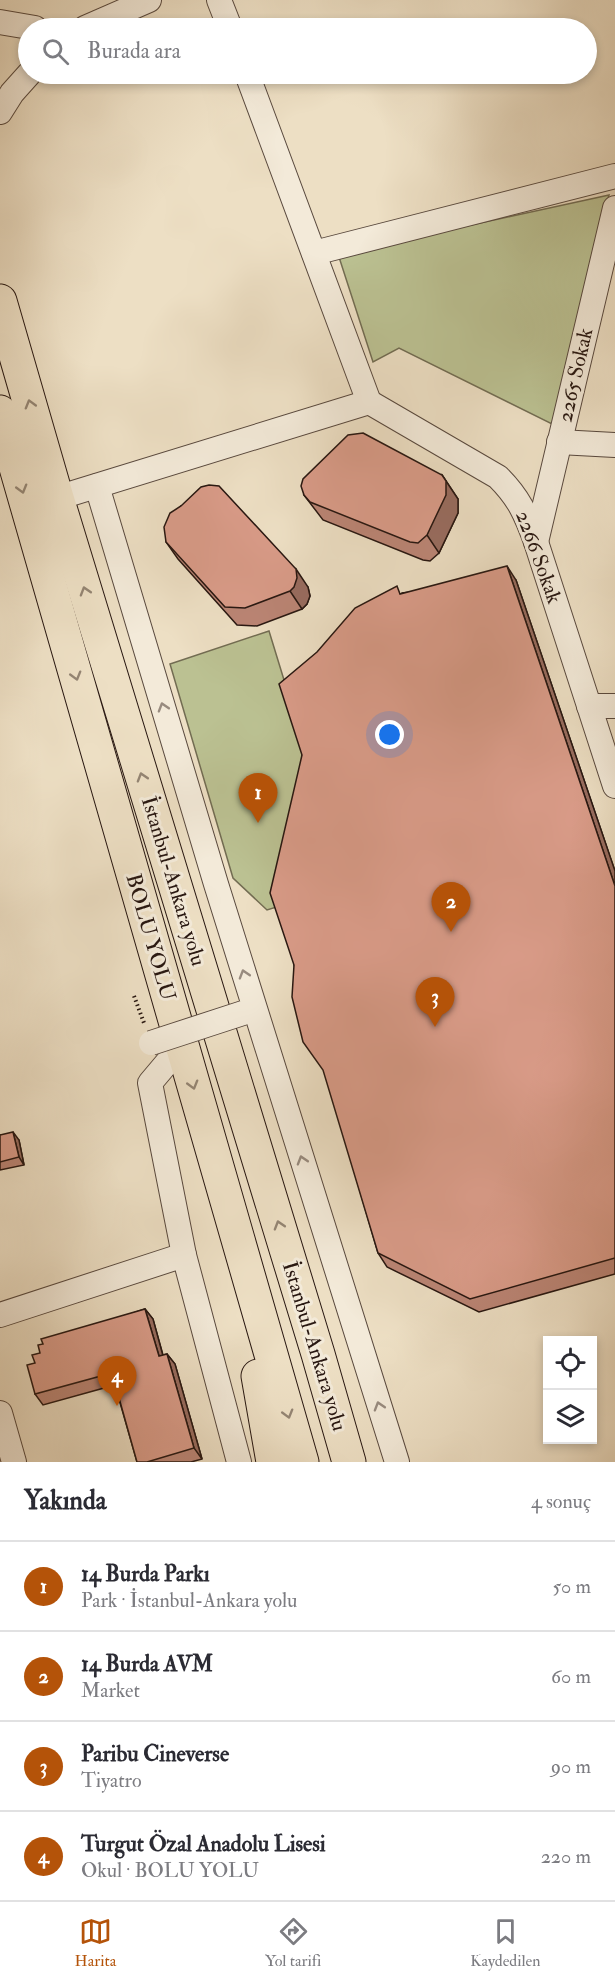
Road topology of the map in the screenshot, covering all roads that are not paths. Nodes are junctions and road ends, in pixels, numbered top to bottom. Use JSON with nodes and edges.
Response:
{"nodes":[{"id":1,"x":149,"y":0,"type":"edge"},
{"id":2,"x":219,"y":0,"type":"edge"},
{"id":3,"x":108,"y":18,"type":"edge"},
{"id":4,"x":226,"y":18,"type":"edge"},
{"id":5,"x":0,"y":22,"type":"edge"},
{"id":6,"x":18,"y":25,"type":"edge"},
{"id":7,"x":20,"y":84,"type":"edge"},
{"id":8,"x":251,"y":84,"type":"edge"},
{"id":9,"x":0,"y":112,"type":"edge"},
{"id":10,"x":615,"y":176,"type":"edge"},
{"id":11,"x":615,"y":208,"type":"edge"},
{"id":12,"x":314,"y":253,"type":"junction"},
{"id":13,"x":0,"y":300,"type":"edge"},
{"id":14,"x":369,"y":402,"type":"junction"},
{"id":15,"x":0,"y":412,"type":"edge"},
{"id":16,"x":559,"y":442,"type":"junction"},
{"id":17,"x":615,"y":446,"type":"edge"},
{"id":18,"x":97,"y":486,"type":"junction"},
{"id":19,"x":57,"y":498,"type":"junction"},
{"id":20,"x":536,"y":542,"type":"junction"},
{"id":21,"x":589,"y":706,"type":"junction"},
{"id":22,"x":615,"y":706,"type":"edge"},
{"id":23,"x":615,"y":786,"type":"edge"},
{"id":24,"x":243,"y":1013,"type":"dead end"},
{"id":25,"x":166,"y":1044,"type":"junction"},
{"id":26,"x":230,"y":1214,"type":"junction"},
{"id":27,"x":184,"y":1255,"type":"junction"},
{"id":28,"x":0,"y":1315,"type":"edge"},
{"id":29,"x":318,"y":1354,"type":"junction"},
{"id":30,"x":0,"y":1413,"type":"edge"},
{"id":31,"x":14,"y":1462,"type":"edge"},
{"id":32,"x":238,"y":1462,"type":"edge"},
{"id":33,"x":273,"y":1462,"type":"edge"},
{"id":34,"x":302,"y":1462,"type":"edge"},
{"id":35,"x":349,"y":1462,"type":"edge"},
{"id":36,"x":373,"y":1462,"type":"edge"},
{"id":37,"x":397,"y":1462,"type":"edge"}],
"edges":[{"from":1,"to":3,"type":"street"},
{"from":2,"to":4,"type":"street"},
{"from":5,"to":6,"type":"street"},
{"from":7,"to":9,"type":"street"},
{"from":8,"to":12,"type":"street"},
{"from":10,"to":12,"type":"street"},
{"from":11,"to":16,"type":"street","name":"2265 Sokak"},
{"from":12,"to":14,"type":"street"},
{"from":19,"to":13,"type":"highway","name":"İstanbul-Ankara yolu","one_way":true},
{"from":14,"to":18,"type":"street"},
{"from":14,"to":20,"type":"street","name":"2266 Sokak"},
{"from":15,"to":25,"type":"highway","name":"BOLU YOLU","one_way":true},
{"from":16,"to":17,"type":"street"},
{"from":16,"to":20,"type":"street","name":"2265 Sokak"},
{"from":18,"to":19,"type":"street"},
{"from":37,"to":18,"type":"street","one_way":true},
{"from":29,"to":19,"type":"highway","name":"İstanbul-Ankara yolu","one_way":true},
{"from":20,"to":21,"type":"street","name":"2266 Sokak"},
{"from":21,"to":22,"type":"street"},
{"from":21,"to":23,"type":"street","name":"2266 Sokak"},
{"from":24,"to":25,"type":"street","bridge":true},
{"from":25,"to":26,"type":"highway","name":"BOLU YOLU","one_way":true},
{"from":25,"to":27,"type":"street"},
{"from":26,"to":33,"type":"highway"},
{"from":26,"to":34,"type":"highway","name":"BOLU YOLU","one_way":true},
{"from":27,"to":28,"type":"street"},
{"from":27,"to":32,"type":"street"},
{"from":29,"to":35,"type":"highway","name":"İstanbul-Ankara yolu"},
{"from":29,"to":36,"type":"highway"},
{"from":30,"to":31,"type":"street"}]}
